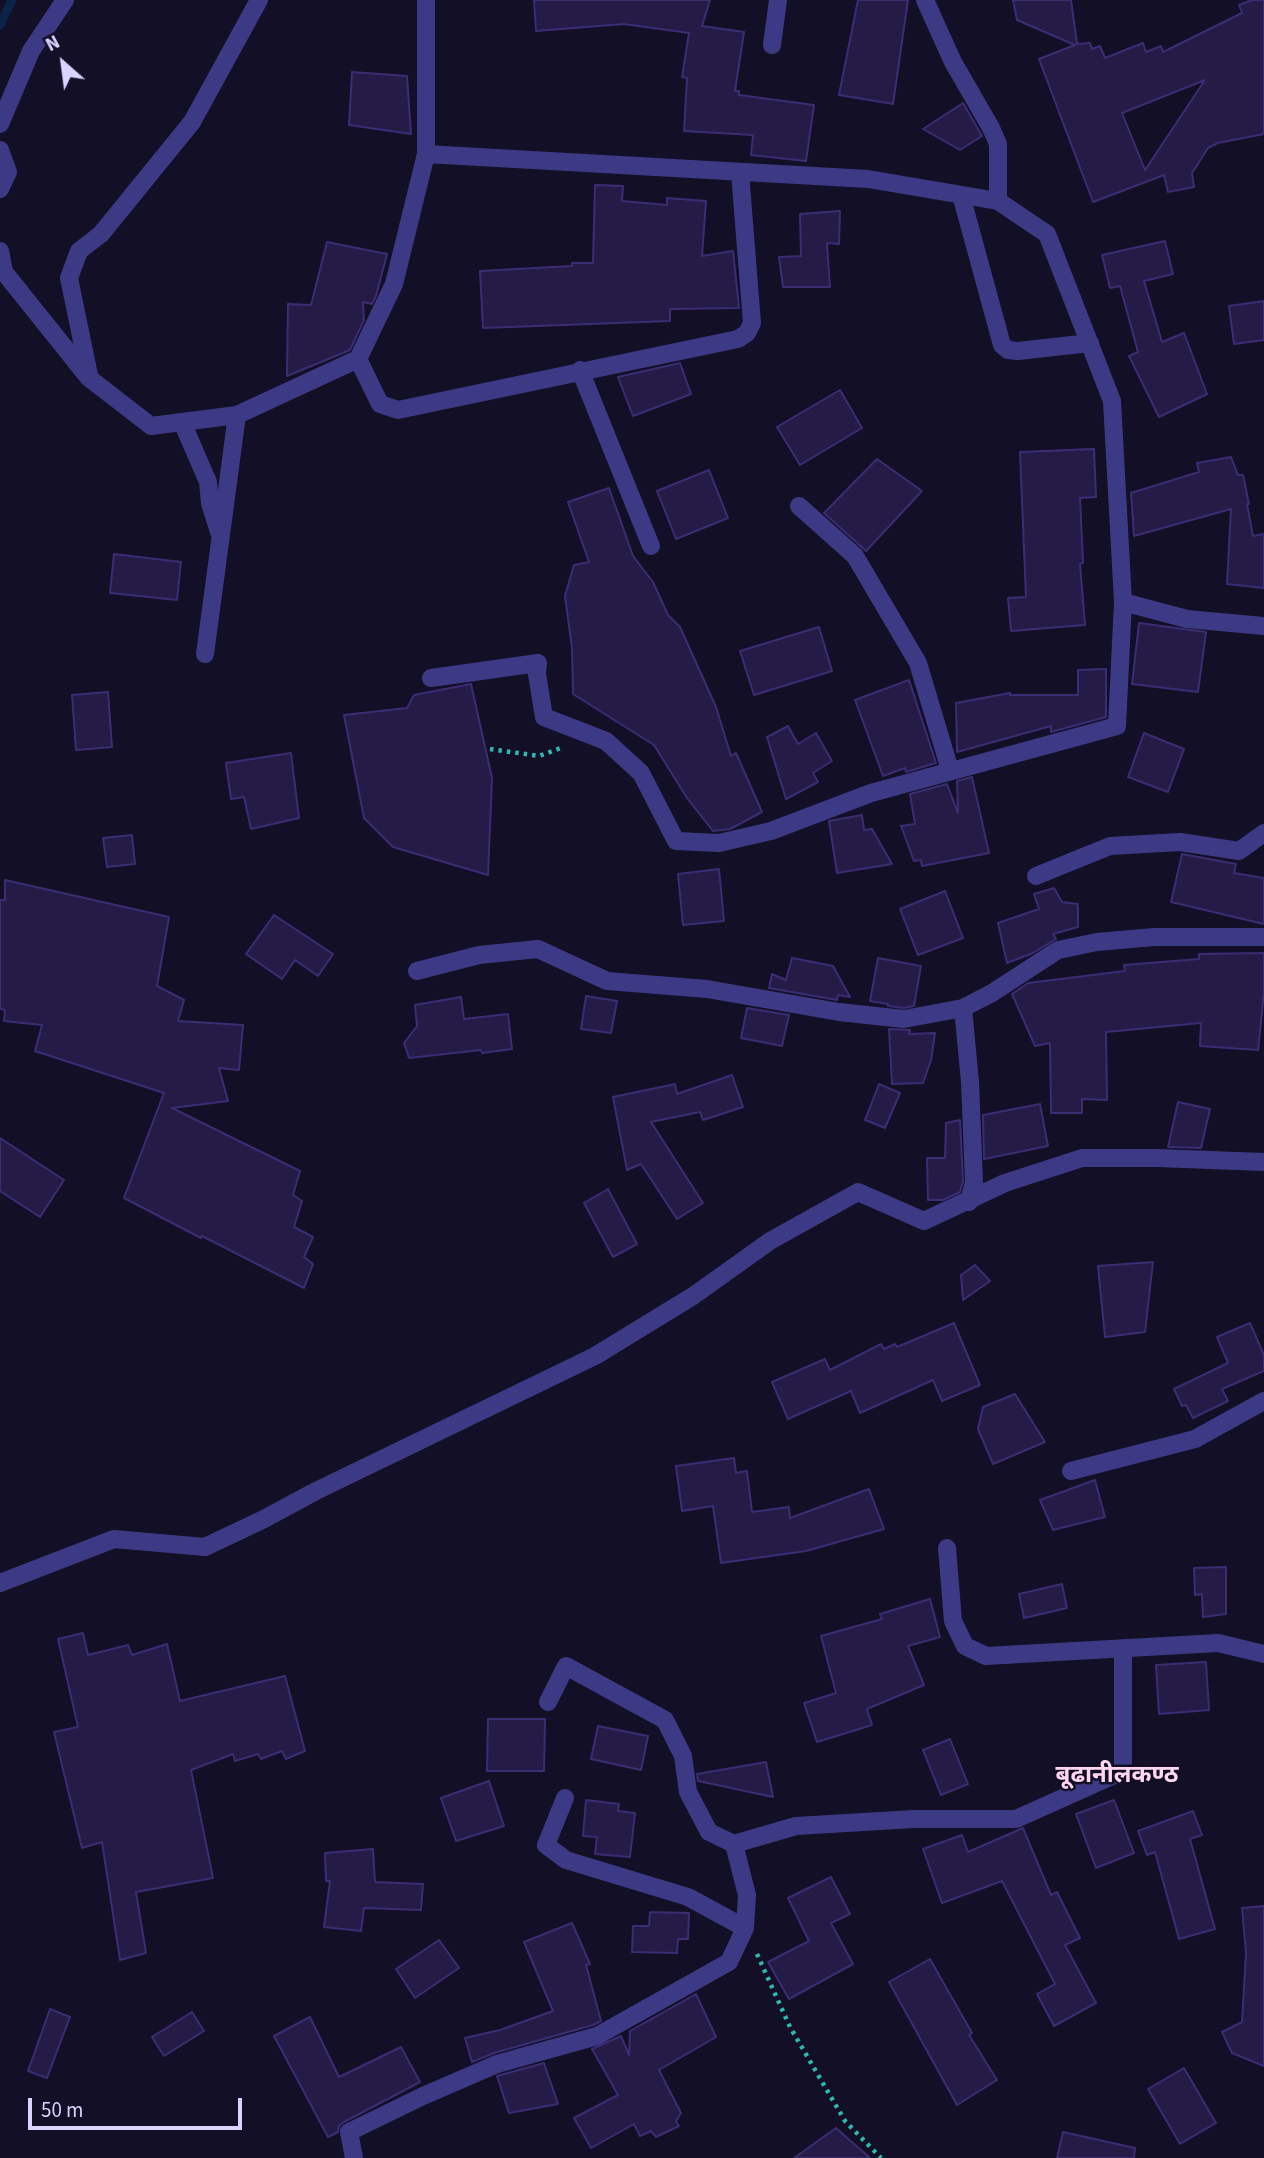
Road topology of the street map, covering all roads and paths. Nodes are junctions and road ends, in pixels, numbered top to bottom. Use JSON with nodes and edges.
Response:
{"nodes":[{"id":1,"x":65,"y":0,"type":"edge"},
{"id":2,"x":259,"y":0,"type":"edge"},
{"id":3,"x":426,"y":0,"type":"edge"},
{"id":4,"x":778,"y":0,"type":"edge"},
{"id":5,"x":925,"y":0,"type":"edge"},
{"id":6,"x":772,"y":45,"type":"dead end"},
{"id":7,"x":0,"y":124,"type":"edge"},
{"id":8,"x":0,"y":150,"type":"edge"},
{"id":9,"x":426,"y":153,"type":"junction"},
{"id":10,"x":740,"y":173,"type":"junction"},
{"id":11,"x":0,"y":189,"type":"edge"},
{"id":12,"x":961,"y":195,"type":"junction"},
{"id":13,"x":998,"y":201,"type":"junction"},
{"id":14,"x":0,"y":251,"type":"edge"},
{"id":15,"x":1090,"y":343,"type":"junction"},
{"id":16,"x":358,"y":359,"type":"junction"},
{"id":17,"x":580,"y":370,"type":"junction"},
{"id":18,"x":89,"y":378,"type":"junction"},
{"id":19,"x":237,"y":415,"type":"junction"},
{"id":20,"x":182,"y":422,"type":"junction"},
{"id":21,"x":799,"y":506,"type":"dead end"},
{"id":22,"x":220,"y":538,"type":"junction"},
{"id":23,"x":651,"y":546,"type":"dead end"},
{"id":24,"x":1123,"y":601,"type":"junction"},
{"id":25,"x":1264,"y":625,"type":"edge"},
{"id":26,"x":205,"y":654,"type":"dead end"},
{"id":27,"x":431,"y":678,"type":"dead end"},
{"id":28,"x":568,"y":726,"type":"junction"},
{"id":29,"x":490,"y":748,"type":"dead end"},
{"id":30,"x":950,"y":770,"type":"junction"},
{"id":31,"x":1264,"y":833,"type":"edge"},
{"id":32,"x":1036,"y":876,"type":"dead end"},
{"id":33,"x":1264,"y":937,"type":"edge"},
{"id":34,"x":417,"y":971,"type":"dead end"},
{"id":35,"x":963,"y":1007,"type":"junction"},
{"id":36,"x":1264,"y":1162,"type":"edge"},
{"id":37,"x":969,"y":1202,"type":"junction"},
{"id":38,"x":1264,"y":1401,"type":"edge"},
{"id":39,"x":1070,"y":1471,"type":"dead end"},
{"id":40,"x":947,"y":1549,"type":"dead end"},
{"id":41,"x":0,"y":1583,"type":"edge"},
{"id":42,"x":1123,"y":1648,"type":"junction"},
{"id":43,"x":1264,"y":1654,"type":"edge"},
{"id":44,"x":548,"y":1702,"type":"dead end"},
{"id":45,"x":565,"y":1798,"type":"dead end"},
{"id":46,"x":734,"y":1844,"type":"junction"},
{"id":47,"x":745,"y":1928,"type":"junction"},
{"id":48,"x":354,"y":2158,"type":"edge"},
{"id":49,"x":881,"y":2158,"type":"edge"}],
"edges":[{"from":1,"to":7,"type":"street"},
{"from":2,"to":18,"type":"street"},
{"from":3,"to":9,"type":"street"},
{"from":4,"to":6,"type":"street"},
{"from":5,"to":13,"type":"street"},
{"from":8,"to":11,"type":"street"},
{"from":9,"to":10,"type":"street"},
{"from":9,"to":16,"type":"street"},
{"from":10,"to":12,"type":"street"},
{"from":10,"to":17,"type":"street"},
{"from":12,"to":13,"type":"street"},
{"from":12,"to":15,"type":"street"},
{"from":13,"to":15,"type":"street"},
{"from":14,"to":18,"type":"street"},
{"from":15,"to":24,"type":"street"},
{"from":16,"to":17,"type":"street"},
{"from":16,"to":19,"type":"street"},
{"from":17,"to":23,"type":"street"},
{"from":18,"to":20,"type":"street"},
{"from":19,"to":20,"type":"street"},
{"from":19,"to":22,"type":"street"},
{"from":20,"to":22,"type":"street"},
{"from":21,"to":30,"type":"street"},
{"from":22,"to":26,"type":"street"},
{"from":24,"to":25,"type":"street"},
{"from":24,"to":30,"type":"street"},
{"from":27,"to":28,"type":"street"},
{"from":28,"to":29,"type":"path"},
{"from":28,"to":30,"type":"street"},
{"from":31,"to":32,"type":"street"},
{"from":33,"to":35,"type":"street"},
{"from":34,"to":35,"type":"street"},
{"from":35,"to":37,"type":"street"},
{"from":36,"to":37,"type":"street"},
{"from":37,"to":41,"type":"street"},
{"from":38,"to":39,"type":"street"},
{"from":40,"to":42,"type":"street"},
{"from":42,"to":43,"type":"street"},
{"from":42,"to":46,"type":"street"},
{"from":44,"to":46,"type":"street"},
{"from":45,"to":47,"type":"street"},
{"from":46,"to":47,"type":"street"},
{"from":47,"to":48,"type":"street"},
{"from":47,"to":49,"type":"path"}]}
